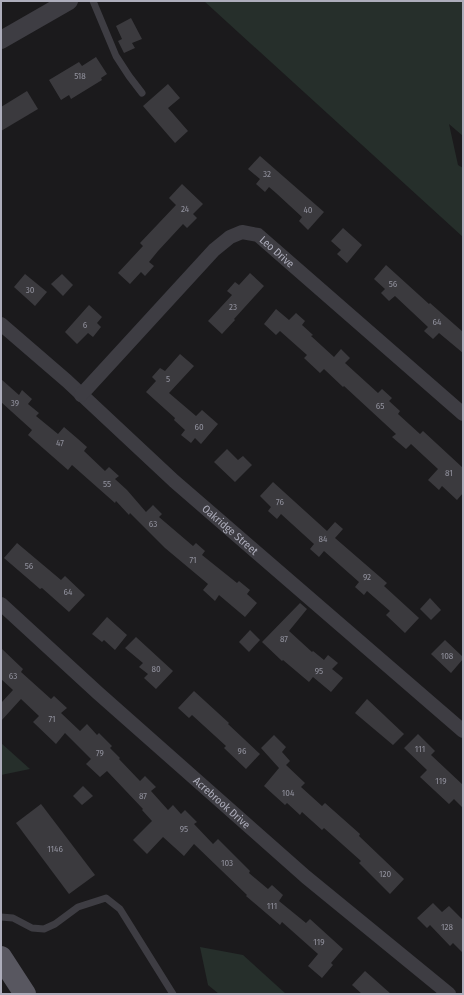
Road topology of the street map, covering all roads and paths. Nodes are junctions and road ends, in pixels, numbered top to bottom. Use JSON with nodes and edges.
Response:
{"nodes":[{"id":1,"x":69,"y":1,"type":"edge"},
{"id":2,"x":93,"y":1,"type":"edge"},
{"id":3,"x":1,"y":40,"type":"edge"},
{"id":4,"x":142,"y":92,"type":"dead end"},
{"id":5,"x":1,"y":324,"type":"edge"},
{"id":6,"x":82,"y":395,"type":"junction"},
{"id":7,"x":463,"y":414,"type":"edge"},
{"id":8,"x":1,"y":604,"type":"edge"},
{"id":9,"x":463,"y":731,"type":"edge"},
{"id":10,"x":1,"y":917,"type":"edge"},
{"id":11,"x":1,"y":957,"type":"edge"},
{"id":12,"x":25,"y":994,"type":"edge"},
{"id":13,"x":173,"y":994,"type":"edge"},
{"id":14,"x":449,"y":994,"type":"edge"}],
"edges":[{"from":1,"to":3,"type":"street"},
{"from":2,"to":4,"type":"lane"},
{"from":5,"to":6,"type":"street","name":"Oakridge Street"},
{"from":6,"to":7,"type":"street","name":"Leo Drive"},
{"from":6,"to":9,"type":"street","name":"Oakridge Street"},
{"from":8,"to":14,"type":"street","name":"Acrebrook Drive"},
{"from":10,"to":13,"type":"lane"},
{"from":11,"to":12,"type":"main road"}]}
